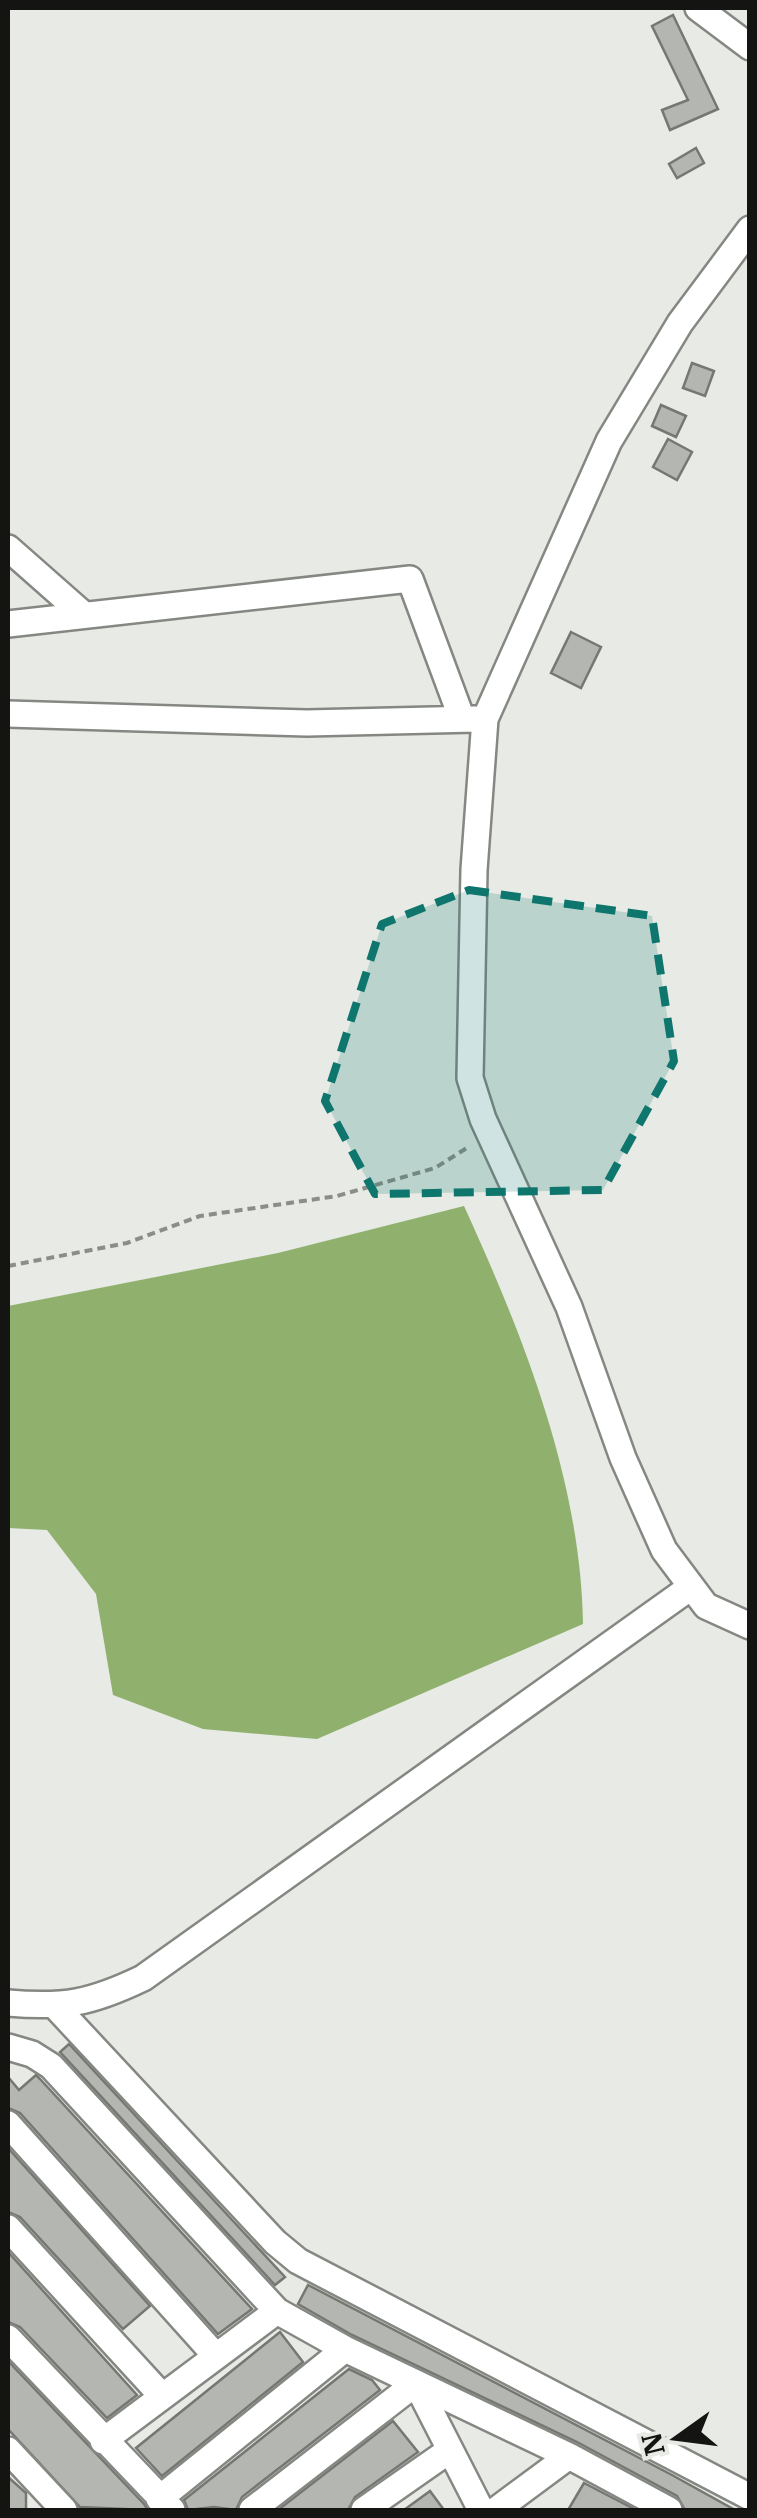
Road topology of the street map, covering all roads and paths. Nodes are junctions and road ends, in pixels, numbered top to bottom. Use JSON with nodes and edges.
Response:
{"nodes":[{"id":1,"x":698,"y":8,"type":"edge"},
{"id":2,"x":750,"y":47,"type":"edge"},
{"id":3,"x":750,"y":230,"type":"edge"},
{"id":4,"x":8,"y":548,"type":"edge"},
{"id":5,"x":84,"y":614,"type":"junction"},
{"id":6,"x":8,"y":624,"type":"edge"},
{"id":7,"x":8,"y":714,"type":"edge"},
{"id":8,"x":474,"y":719,"type":"junction"},
{"id":9,"x":482,"y":1119,"type":"junction"},
{"id":10,"x":8,"y":1266,"type":"edge"},
{"id":11,"x":688,"y":1588,"type":"junction"},
{"id":12,"x":750,"y":1626,"type":"edge"},
{"id":13,"x":8,"y":2003,"type":"edge"},
{"id":14,"x":56,"y":2007,"type":"junction"},
{"id":15,"x":8,"y":2047,"type":"edge"},
{"id":16,"x":8,"y":2124,"type":"edge"},
{"id":17,"x":8,"y":2228,"type":"edge"},
{"id":18,"x":278,"y":2311,"type":"junction"},
{"id":19,"x":8,"y":2338,"type":"edge"},
{"id":20,"x":345,"y":2350,"type":"junction"},
{"id":21,"x":215,"y":2355,"type":"junction"},
{"id":22,"x":416,"y":2383,"type":"junction"},
{"id":23,"x":162,"y":2396,"type":"junction"},
{"id":24,"x":103,"y":2441,"type":"junction"},
{"id":25,"x":8,"y":2450,"type":"edge"},
{"id":26,"x":448,"y":2452,"type":"junction"},
{"id":27,"x":569,"y":2456,"type":"junction"},
{"id":28,"x":750,"y":2497,"type":"edge"},
{"id":29,"x":165,"y":2505,"type":"edge"},
{"id":30,"x":57,"y":2507,"type":"edge"},
{"id":31,"x":252,"y":2510,"type":"edge"},
{"id":32,"x":364,"y":2510,"type":"edge"},
{"id":33,"x":482,"y":2510,"type":"edge"},
{"id":34,"x":496,"y":2510,"type":"edge"},
{"id":35,"x":668,"y":2510,"type":"edge"}],
"edges":[{"from":1,"to":2,"type":"street"},
{"from":3,"to":8,"type":"street"},
{"from":4,"to":5,"type":"street"},
{"from":5,"to":6,"type":"street"},
{"from":5,"to":8,"type":"street"},
{"from":7,"to":8,"type":"street"},
{"from":8,"to":9,"type":"street"},
{"from":9,"to":10,"type":"path"},
{"from":9,"to":11,"type":"street"},
{"from":11,"to":12,"type":"street"},
{"from":11,"to":14,"type":"street"},
{"from":13,"to":14,"type":"street"},
{"from":14,"to":28,"type":"street"},
{"from":15,"to":18,"type":"street"},
{"from":16,"to":21,"type":"street"},
{"from":17,"to":23,"type":"street"},
{"from":18,"to":20,"type":"street"},
{"from":18,"to":21,"type":"street"},
{"from":19,"to":24,"type":"street"},
{"from":20,"to":22,"type":"street"},
{"from":20,"to":29,"type":"street"},
{"from":21,"to":23,"type":"street"},
{"from":22,"to":26,"type":"street"},
{"from":22,"to":27,"type":"street"},
{"from":22,"to":31,"type":"street"},
{"from":23,"to":24,"type":"street"},
{"from":24,"to":29,"type":"street"},
{"from":25,"to":30,"type":"street"},
{"from":26,"to":32,"type":"street"},
{"from":26,"to":33,"type":"street"},
{"from":27,"to":34,"type":"street"},
{"from":27,"to":35,"type":"street"}]}
